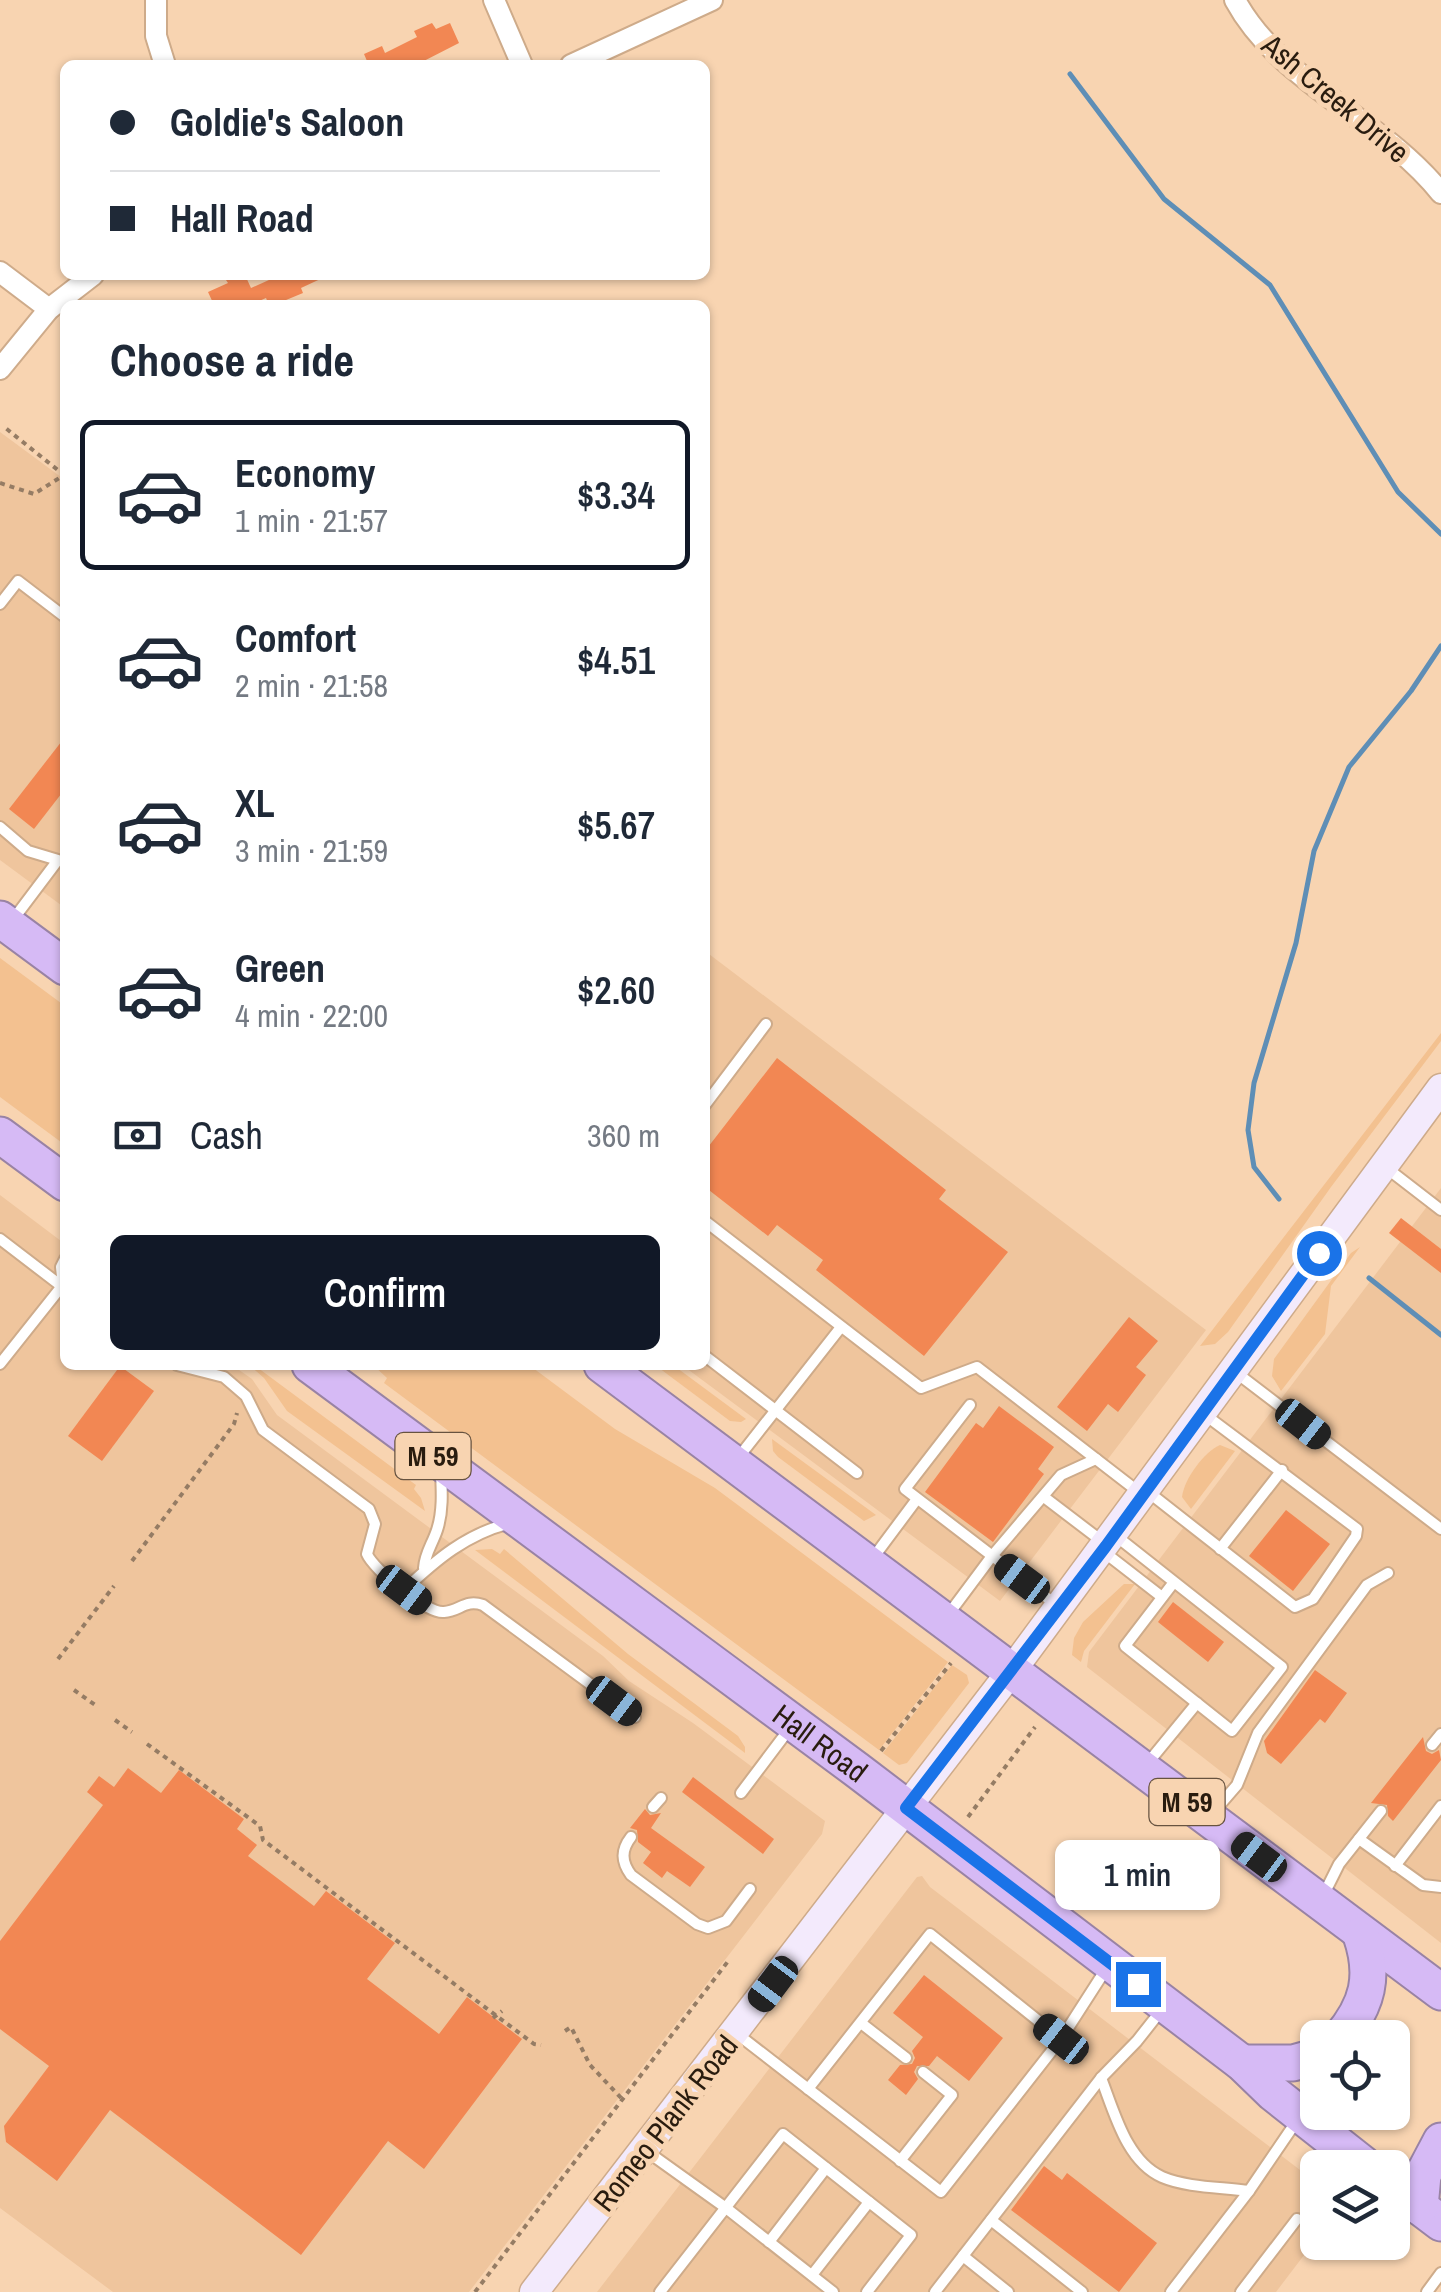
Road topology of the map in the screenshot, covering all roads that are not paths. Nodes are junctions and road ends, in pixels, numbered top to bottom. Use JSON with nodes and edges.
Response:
{"nodes":[{"id":1,"x":156,"y":0,"type":"edge"},
{"id":2,"x":494,"y":0,"type":"edge"},
{"id":3,"x":712,"y":0,"type":"edge"},
{"id":4,"x":1235,"y":0,"type":"edge"},
{"id":5,"x":163,"y":60,"type":"edge"},
{"id":6,"x":520,"y":60,"type":"edge"},
{"id":7,"x":582,"y":60,"type":"edge"},
{"id":8,"x":1441,"y":193,"type":"edge"},
{"id":9,"x":0,"y":272,"type":"edge"},
{"id":10,"x":86,"y":280,"type":"edge"},
{"id":11,"x":49,"y":308,"type":"junction"},
{"id":12,"x":0,"y":369,"type":"edge"},
{"id":13,"x":0,"y":604,"type":"edge"},
{"id":14,"x":60,"y":613,"type":"edge"},
{"id":15,"x":0,"y":827,"type":"edge"},
{"id":16,"x":4,"y":922,"type":"edge"},
{"id":17,"x":60,"y":963,"type":"edge"},
{"id":18,"x":766,"y":1024,"type":"dead end"},
{"id":19,"x":1441,"y":1088,"type":"edge"},
{"id":20,"x":710,"y":1098,"type":"edge"},
{"id":21,"x":0,"y":1135,"type":"edge"},
{"id":22,"x":1383,"y":1166,"type":"junction"},
{"id":23,"x":60,"y":1179,"type":"edge"},
{"id":24,"x":1441,"y":1210,"type":"edge"},
{"id":25,"x":710,"y":1226,"type":"edge"},
{"id":26,"x":0,"y":1239,"type":"edge"},
{"id":27,"x":60,"y":1284,"type":"edge"},
{"id":28,"x":60,"y":1292,"type":"edge"},
{"id":29,"x":842,"y":1327,"type":"junction"},
{"id":30,"x":710,"y":1360,"type":"edge"},
{"id":31,"x":0,"y":1364,"type":"edge"},
{"id":32,"x":197,"y":1370,"type":"edge"},
{"id":33,"x":609,"y":1370,"type":"edge"},
{"id":34,"x":1234,"y":1370,"type":"junction"},
{"id":35,"x":346,"y":1378,"type":"edge"},
{"id":36,"x":970,"y":1405,"type":"dead end"},
{"id":37,"x":776,"y":1411,"type":"junction"},
{"id":38,"x":1203,"y":1413,"type":"junction"},
{"id":39,"x":1096,"y":1459,"type":"junction"},
{"id":40,"x":440,"y":1461,"type":"junction"},
{"id":41,"x":734,"y":1463,"type":"junction"},
{"id":42,"x":1282,"y":1470,"type":"junction"},
{"id":43,"x":857,"y":1473,"type":"dead end"},
{"id":44,"x":1145,"y":1493,"type":"junction"},
{"id":45,"x":1044,"y":1497,"type":"junction"},
{"id":46,"x":916,"y":1499,"type":"junction"},
{"id":47,"x":520,"y":1520,"type":"junction"},
{"id":48,"x":1441,"y":1529,"type":"edge"},
{"id":49,"x":1108,"y":1544,"type":"junction"},
{"id":50,"x":1220,"y":1548,"type":"junction"},
{"id":51,"x":992,"y":1556,"type":"junction"},
{"id":52,"x":870,"y":1563,"type":"junction"},
{"id":53,"x":424,"y":1568,"type":"junction"},
{"id":54,"x":1388,"y":1573,"type":"dead end"},
{"id":55,"x":1174,"y":1582,"type":"junction"},
{"id":56,"x":404,"y":1590,"type":"junction"},
{"id":57,"x":1162,"y":1597,"type":"junction"},
{"id":58,"x":1060,"y":1607,"type":"junction"},
{"id":59,"x":945,"y":1619,"type":"junction"},
{"id":60,"x":1013,"y":1670,"type":"junction"},
{"id":61,"x":1197,"y":1702,"type":"junction"},
{"id":62,"x":635,"y":1717,"type":"dead end"},
{"id":63,"x":794,"y":1723,"type":"junction"},
{"id":64,"x":1441,"y":1734,"type":"edge"},
{"id":65,"x":1432,"y":1745,"type":"dead end"},
{"id":66,"x":1143,"y":1769,"type":"junction"},
{"id":67,"x":740,"y":1793,"type":"dead end"},
{"id":68,"x":1441,"y":1806,"type":"edge"},
{"id":69,"x":906,"y":1808,"type":"junction"},
{"id":70,"x":1381,"y":1811,"type":"dead end"},
{"id":71,"x":1208,"y":1818,"type":"junction"},
{"id":72,"x":632,"y":1837,"type":"dead end"},
{"id":73,"x":1360,"y":1839,"type":"junction"},
{"id":74,"x":1396,"y":1866,"type":"junction"},
{"id":75,"x":1441,"y":1887,"type":"edge"},
{"id":76,"x":750,"y":1889,"type":"dead end"},
{"id":77,"x":1319,"y":1903,"type":"junction"},
{"id":78,"x":1361,"y":1935,"type":"junction"},
{"id":79,"x":1110,"y":1963,"type":"junction"},
{"id":80,"x":1441,"y":1992,"type":"edge"},
{"id":81,"x":1166,"y":2005,"type":"junction"},
{"id":82,"x":1353,"y":2020,"type":"edge"},
{"id":83,"x":861,"y":2023,"type":"junction"},
{"id":84,"x":736,"y":2032,"type":"junction"},
{"id":85,"x":1061,"y":2039,"type":"junction"},
{"id":86,"x":906,"y":2058,"type":"dead end"},
{"id":87,"x":1300,"y":2061,"type":"edge"},
{"id":88,"x":1242,"y":2064,"type":"junction"},
{"id":89,"x":924,"y":2072,"type":"dead end"},
{"id":90,"x":1101,"y":2078,"type":"junction"},
{"id":91,"x":808,"y":2089,"type":"junction"},
{"id":92,"x":1300,"y":2114,"type":"edge"},
{"id":93,"x":1300,"y":2116,"type":"edge"},
{"id":94,"x":1320,"y":2130,"type":"edge"},
{"id":95,"x":1441,"y":2141,"type":"edge"},
{"id":96,"x":644,"y":2150,"type":"junction"},
{"id":97,"x":1345,"y":2150,"type":"edge"},
{"id":98,"x":900,"y":2161,"type":"junction"},
{"id":99,"x":826,"y":2168,"type":"junction"},
{"id":100,"x":1249,"y":2191,"type":"junction"},
{"id":101,"x":869,"y":2202,"type":"junction"},
{"id":102,"x":1418,"y":2205,"type":"edge"},
{"id":103,"x":726,"y":2208,"type":"junction"},
{"id":104,"x":1297,"y":2218,"type":"dead end"},
{"id":105,"x":990,"y":2220,"type":"junction"},
{"id":106,"x":770,"y":2242,"type":"junction"},
{"id":107,"x":963,"y":2256,"type":"junction"},
{"id":108,"x":1441,"y":2273,"type":"edge"},
{"id":109,"x":812,"y":2276,"type":"junction"},
{"id":110,"x":534,"y":2292,"type":"edge"},
{"id":111,"x":660,"y":2292,"type":"edge"},
{"id":112,"x":833,"y":2292,"type":"edge"},
{"id":113,"x":867,"y":2292,"type":"edge"},
{"id":114,"x":935,"y":2292,"type":"edge"},
{"id":115,"x":1008,"y":2292,"type":"edge"},
{"id":116,"x":1082,"y":2292,"type":"edge"},
{"id":117,"x":1171,"y":2292,"type":"edge"},
{"id":118,"x":1241,"y":2292,"type":"edge"},
{"id":119,"x":1427,"y":2292,"type":"edge"}],
"edges":[{"from":1,"to":5,"type":"street"},
{"from":2,"to":6,"type":"street"},
{"from":3,"to":7,"type":"street"},
{"from":4,"to":8,"type":"street","name":"Ash Creek Drive"},
{"from":9,"to":11,"type":"street"},
{"from":10,"to":11,"type":"street"},
{"from":11,"to":12,"type":"street"},
{"from":13,"to":14,"type":"lane"},
{"from":15,"to":16,"type":"lane"},
{"from":16,"to":17,"type":"highway"},
{"from":18,"to":20,"type":"lane"},
{"from":19,"to":22,"type":"main road","name":"Romeo Plank Road"},
{"from":21,"to":23,"type":"highway"},
{"from":22,"to":24,"type":"lane"},
{"from":22,"to":34,"type":"main road","name":"Romeo Plank Road"},
{"from":25,"to":29,"type":"lane"},
{"from":26,"to":27,"type":"lane"},
{"from":28,"to":31,"type":"lane"},
{"from":29,"to":37,"type":"lane"},
{"from":29,"to":39,"type":"lane"},
{"from":30,"to":37,"type":"lane"},
{"from":32,"to":56,"type":"lane"},
{"from":33,"to":41,"type":"highway","number":"M 59"},
{"from":34,"to":38,"type":"main road","name":"Romeo Plank Road"},
{"from":34,"to":48,"type":"lane"},
{"from":35,"to":40,"type":"highway","name":"Hall Road","number":"M 59"},
{"from":36,"to":46,"type":"lane"},
{"from":37,"to":41,"type":"lane"},
{"from":37,"to":43,"type":"lane"},
{"from":38,"to":42,"type":"lane"},
{"from":38,"to":44,"type":"main road","name":"Romeo Plank Road"},
{"from":39,"to":44,"type":"lane"},
{"from":39,"to":45,"type":"lane"},
{"from":40,"to":47,"type":"highway","name":"Hall Road","number":"M 59"},
{"from":40,"to":53,"type":"lane"},
{"from":41,"to":52,"type":"highway","number":"M 59"},
{"from":42,"to":50,"type":"lane"},
{"from":42,"to":50,"type":"lane"},
{"from":44,"to":49,"type":"main road","name":"Romeo Plank Road"},
{"from":44,"to":50,"type":"lane"},
{"from":45,"to":49,"type":"lane"},
{"from":45,"to":51,"type":"lane"},
{"from":46,"to":51,"type":"lane"},
{"from":46,"to":52,"type":"lane"},
{"from":47,"to":53,"type":"lane"},
{"from":47,"to":63,"type":"highway","name":"Hall Road","number":"M 59"},
{"from":49,"to":55,"type":"lane"},
{"from":49,"to":57,"type":"lane"},
{"from":49,"to":58,"type":"main road","name":"Romeo Plank Road"},
{"from":51,"to":58,"type":"lane"},
{"from":51,"to":59,"type":"lane"},
{"from":52,"to":59,"type":"highway","number":"M 59"},
{"from":53,"to":56,"type":"lane"},
{"from":54,"to":71,"type":"lane"},
{"from":55,"to":57,"type":"lane"},
{"from":55,"to":61,"type":"lane"},
{"from":56,"to":62,"type":"lane"},
{"from":57,"to":61,"type":"lane"},
{"from":58,"to":60,"type":"main road","name":"Romeo Plank Road"},
{"from":59,"to":60,"type":"highway","number":"M 59"},
{"from":60,"to":66,"type":"highway","number":"M 59"},
{"from":60,"to":69,"type":"main road","name":"Romeo Plank Road"},
{"from":61,"to":66,"type":"lane"},
{"from":63,"to":67,"type":"lane"},
{"from":63,"to":69,"type":"highway","name":"Hall Road","number":"M 59"},
{"from":64,"to":65,"type":"lane"},
{"from":66,"to":71,"type":"highway","number":"M 59"},
{"from":68,"to":74,"type":"lane"},
{"from":69,"to":79,"type":"highway","name":"Hall Road","number":"M 59"},
{"from":69,"to":84,"type":"main road","name":"Romeo Plank Road"},
{"from":70,"to":73,"type":"lane"},
{"from":71,"to":77,"type":"highway","number":"M 59"},
{"from":72,"to":76,"type":"lane"},
{"from":73,"to":74,"type":"lane"},
{"from":73,"to":77,"type":"lane"},
{"from":74,"to":75,"type":"lane"},
{"from":77,"to":78,"type":"highway","number":"M 59"},
{"from":78,"to":80,"type":"highway","number":"M 59"},
{"from":78,"to":82,"type":"highway"},
{"from":79,"to":81,"type":"highway","name":"Hall Road","number":"M 59"},
{"from":79,"to":85,"type":"lane"},
{"from":81,"to":88,"type":"highway","name":"Hall Road","number":"M 59"},
{"from":81,"to":90,"type":"lane"},
{"from":83,"to":85,"type":"lane"},
{"from":83,"to":86,"type":"lane"},
{"from":83,"to":91,"type":"lane"},
{"from":84,"to":91,"type":"lane"},
{"from":84,"to":96,"type":"main road","name":"Romeo Plank Road"},
{"from":85,"to":98,"type":"lane"},
{"from":87,"to":88,"type":"highway"},
{"from":88,"to":92,"type":"highway","name":"Hall Road","number":"M 59"},
{"from":89,"to":98,"type":"lane"},
{"from":90,"to":100,"type":"lane"},
{"from":90,"to":105,"type":"lane"},
{"from":91,"to":98,"type":"lane"},
{"from":93,"to":100,"type":"lane"},
{"from":94,"to":97,"type":"highway","name":"Hall Road","number":"M 59"},
{"from":95,"to":102,"type":"highway"},
{"from":96,"to":103,"type":"lane"},
{"from":96,"to":110,"type":"main road","name":"Romeo Plank Road"},
{"from":99,"to":101,"type":"lane"},
{"from":99,"to":103,"type":"lane"},
{"from":99,"to":106,"type":"lane"},
{"from":100,"to":117,"type":"lane"},
{"from":101,"to":109,"type":"lane"},
{"from":101,"to":113,"type":"lane"},
{"from":103,"to":106,"type":"lane"},
{"from":103,"to":111,"type":"lane"},
{"from":104,"to":118,"type":"lane"},
{"from":105,"to":107,"type":"lane"},
{"from":105,"to":116,"type":"lane"},
{"from":106,"to":109,"type":"lane"},
{"from":107,"to":114,"type":"lane"},
{"from":107,"to":115,"type":"lane"},
{"from":108,"to":119,"type":"lane"},
{"from":109,"to":112,"type":"lane"}]}
